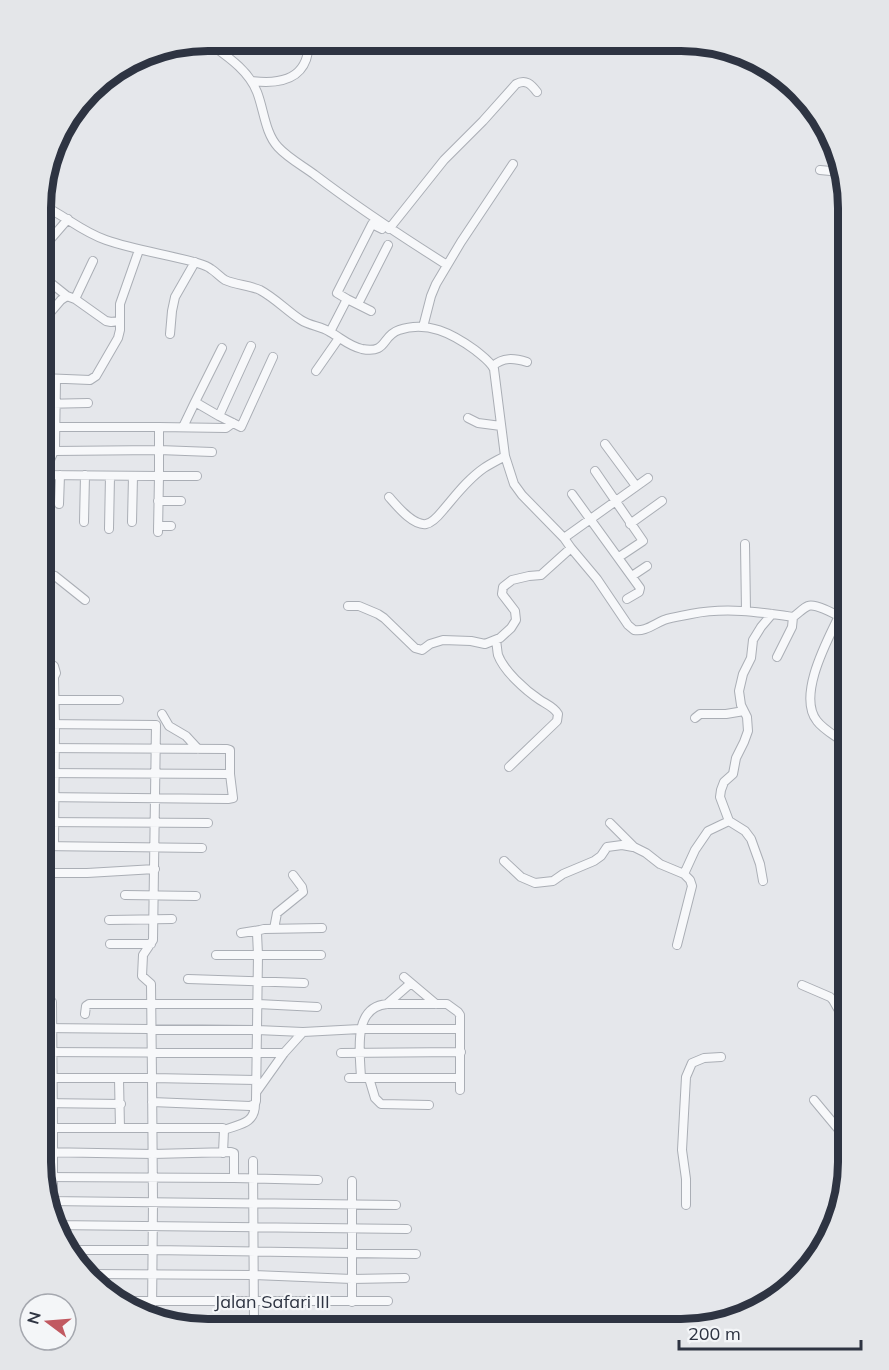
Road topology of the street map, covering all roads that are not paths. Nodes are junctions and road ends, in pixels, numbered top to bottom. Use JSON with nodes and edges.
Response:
{"nodes":[{"id":1,"x":219,"y":51,"type":"edge"},
{"id":2,"x":307,"y":51,"type":"edge"},
{"id":3,"x":252,"y":81,"type":"junction"},
{"id":4,"x":537,"y":92,"type":"dead end"},
{"id":5,"x":513,"y":164,"type":"dead end"},
{"id":6,"x":820,"y":170,"type":"dead end"},
{"id":7,"x":833,"y":171,"type":"edge"},
{"id":8,"x":51,"y":210,"type":"edge"},
{"id":9,"x":68,"y":219,"type":"junction"},
{"id":10,"x":388,"y":230,"type":"junction"},
{"id":11,"x":51,"y":239,"type":"edge"},
{"id":12,"x":388,"y":245,"type":"dead end"},
{"id":13,"x":139,"y":250,"type":"junction"},
{"id":14,"x":93,"y":261,"type":"dead end"},
{"id":15,"x":195,"y":262,"type":"junction"},
{"id":16,"x":447,"y":265,"type":"junction"},
{"id":17,"x":51,"y":283,"type":"edge"},
{"id":18,"x":71,"y":298,"type":"junction"},
{"id":19,"x":347,"y":299,"type":"junction"},
{"id":20,"x":358,"y":304,"type":"junction"},
{"id":21,"x":51,"y":312,"type":"edge"},
{"id":22,"x":371,"y":312,"type":"dead end"},
{"id":23,"x":120,"y":321,"type":"junction"},
{"id":24,"x":423,"y":327,"type":"junction"},
{"id":25,"x":330,"y":332,"type":"junction"},
{"id":26,"x":170,"y":334,"type":"dead end"},
{"id":27,"x":339,"y":338,"type":"junction"},
{"id":28,"x":251,"y":346,"type":"dead end"},
{"id":29,"x":222,"y":348,"type":"dead end"},
{"id":30,"x":273,"y":357,"type":"dead end"},
{"id":31,"x":527,"y":362,"type":"dead end"},
{"id":32,"x":493,"y":366,"type":"junction"},
{"id":33,"x":316,"y":371,"type":"dead end"},
{"id":34,"x":51,"y":379,"type":"edge"},
{"id":35,"x":56,"y":379,"type":"junction"},
{"id":36,"x":195,"y":402,"type":"junction"},
{"id":37,"x":87,"y":403,"type":"dead end"},
{"id":38,"x":51,"y":404,"type":"edge"},
{"id":39,"x":56,"y":404,"type":"junction"},
{"id":40,"x":219,"y":416,"type":"junction"},
{"id":41,"x":468,"y":418,"type":"dead end"},
{"id":42,"x":233,"y":423,"type":"junction"},
{"id":43,"x":501,"y":426,"type":"junction"},
{"id":44,"x":51,"y":427,"type":"edge"},
{"id":45,"x":56,"y":427,"type":"junction"},
{"id":46,"x":159,"y":427,"type":"junction"},
{"id":47,"x":183,"y":427,"type":"junction"},
{"id":48,"x":605,"y":444,"type":"dead end"},
{"id":49,"x":159,"y":450,"type":"junction"},
{"id":50,"x":51,"y":451,"type":"edge"},
{"id":51,"x":54,"y":451,"type":"junction"},
{"id":52,"x":212,"y":452,"type":"dead end"},
{"id":53,"x":505,"y":456,"type":"junction"},
{"id":54,"x":51,"y":458,"type":"edge"},
{"id":55,"x":595,"y":471,"type":"dead end"},
{"id":56,"x":51,"y":475,"type":"edge"},
{"id":57,"x":60,"y":475,"type":"junction"},
{"id":58,"x":84,"y":475,"type":"junction"},
{"id":59,"x":110,"y":476,"type":"junction"},
{"id":60,"x":133,"y":476,"type":"junction"},
{"id":61,"x":159,"y":476,"type":"junction"},
{"id":62,"x":197,"y":476,"type":"dead end"},
{"id":63,"x":648,"y":478,"type":"dead end"},
{"id":64,"x":636,"y":486,"type":"junction"},
{"id":65,"x":572,"y":494,"type":"dead end"},
{"id":66,"x":389,"y":497,"type":"dead end"},
{"id":67,"x":158,"y":501,"type":"junction"},
{"id":68,"x":181,"y":501,"type":"dead end"},
{"id":69,"x":614,"y":501,"type":"junction"},
{"id":70,"x":662,"y":501,"type":"dead end"},
{"id":71,"x":59,"y":504,"type":"dead end"},
{"id":72,"x":590,"y":518,"type":"junction"},
{"id":73,"x":84,"y":522,"type":"dead end"},
{"id":74,"x":132,"y":522,"type":"dead end"},
{"id":75,"x":630,"y":524,"type":"junction"},
{"id":76,"x":171,"y":526,"type":"dead end"},
{"id":77,"x":109,"y":529,"type":"dead end"},
{"id":78,"x":564,"y":538,"type":"junction"},
{"id":79,"x":745,"y":544,"type":"dead end"},
{"id":80,"x":571,"y":548,"type":"junction"},
{"id":81,"x":619,"y":557,"type":"junction"},
{"id":82,"x":647,"y":566,"type":"dead end"},
{"id":83,"x":51,"y":575,"type":"edge"},
{"id":84,"x":632,"y":576,"type":"junction"},
{"id":85,"x":627,"y":599,"type":"dead end"},
{"id":86,"x":85,"y":600,"type":"dead end"},
{"id":87,"x":348,"y":606,"type":"dead end"},
{"id":88,"x":746,"y":611,"type":"junction"},
{"id":89,"x":772,"y":614,"type":"junction"},
{"id":90,"x":838,"y":616,"type":"edge"},
{"id":91,"x":793,"y":617,"type":"junction"},
{"id":92,"x":838,"y":618,"type":"edge"},
{"id":93,"x":496,"y":641,"type":"junction"},
{"id":94,"x":777,"y":657,"type":"dead end"},
{"id":95,"x":51,"y":664,"type":"edge"},
{"id":96,"x":51,"y":675,"type":"edge"},
{"id":97,"x":54,"y":676,"type":"junction"},
{"id":98,"x":51,"y":700,"type":"edge"},
{"id":99,"x":55,"y":700,"type":"junction"},
{"id":100,"x":119,"y":700,"type":"dead end"},
{"id":101,"x":744,"y":711,"type":"junction"},
{"id":102,"x":162,"y":714,"type":"dead end"},
{"id":103,"x":695,"y":718,"type":"dead end"},
{"id":104,"x":51,"y":724,"type":"edge"},
{"id":105,"x":55,"y":724,"type":"junction"},
{"id":106,"x":838,"y":738,"type":"edge"},
{"id":107,"x":51,"y":748,"type":"edge"},
{"id":108,"x":55,"y":748,"type":"junction"},
{"id":109,"x":156,"y":749,"type":"junction"},
{"id":110,"x":198,"y":749,"type":"junction"},
{"id":111,"x":509,"y":767,"type":"dead end"},
{"id":112,"x":51,"y":773,"type":"edge"},
{"id":113,"x":55,"y":773,"type":"junction"},
{"id":114,"x":156,"y":773,"type":"junction"},
{"id":115,"x":230,"y":774,"type":"junction"},
{"id":116,"x":54,"y":797,"type":"junction"},
{"id":117,"x":156,"y":798,"type":"junction"},
{"id":118,"x":729,"y":821,"type":"junction"},
{"id":119,"x":51,"y":822,"type":"edge"},
{"id":120,"x":55,"y":822,"type":"junction"},
{"id":121,"x":156,"y":823,"type":"junction"},
{"id":122,"x":208,"y":823,"type":"dead end"},
{"id":123,"x":610,"y":823,"type":"dead end"},
{"id":124,"x":54,"y":846,"type":"joint"},
{"id":125,"x":155,"y":847,"type":"junction"},
{"id":126,"x":634,"y":847,"type":"junction"},
{"id":127,"x":202,"y":848,"type":"dead end"},
{"id":128,"x":504,"y":861,"type":"dead end"},
{"id":129,"x":155,"y":869,"type":"junction"},
{"id":130,"x":51,"y":873,"type":"edge"},
{"id":131,"x":684,"y":874,"type":"junction"},
{"id":132,"x":292,"y":875,"type":"dead end"},
{"id":133,"x":763,"y":881,"type":"dead end"},
{"id":134,"x":154,"y":894,"type":"junction"},
{"id":135,"x":125,"y":895,"type":"dead end"},
{"id":136,"x":196,"y":896,"type":"dead end"},
{"id":137,"x":154,"y":919,"type":"junction"},
{"id":138,"x":172,"y":919,"type":"dead end"},
{"id":139,"x":109,"y":920,"type":"dead end"},
{"id":140,"x":322,"y":928,"type":"dead end"},
{"id":141,"x":260,"y":930,"type":"junction"},
{"id":142,"x":274,"y":930,"type":"junction"},
{"id":143,"x":241,"y":933,"type":"dead end"},
{"id":144,"x":110,"y":944,"type":"dead end"},
{"id":145,"x":151,"y":944,"type":"junction"},
{"id":146,"x":677,"y":945,"type":"dead end"},
{"id":147,"x":216,"y":955,"type":"dead end"},
{"id":148,"x":258,"y":955,"type":"junction"},
{"id":149,"x":321,"y":955,"type":"dead end"},
{"id":150,"x":188,"y":979,"type":"dead end"},
{"id":151,"x":258,"y":981,"type":"junction"},
{"id":152,"x":304,"y":983,"type":"dead end"},
{"id":153,"x":801,"y":985,"type":"dead end"},
{"id":154,"x":51,"y":1002,"type":"edge"},
{"id":155,"x":152,"y":1003,"type":"junction"},
{"id":156,"x":258,"y":1004,"type":"junction"},
{"id":157,"x":387,"y":1004,"type":"junction"},
{"id":158,"x":436,"y":1004,"type":"junction"},
{"id":159,"x":318,"y":1007,"type":"dead end"},
{"id":160,"x":838,"y":1008,"type":"edge"},
{"id":161,"x":85,"y":1014,"type":"dead end"},
{"id":162,"x":52,"y":1028,"type":"junction"},
{"id":163,"x":152,"y":1029,"type":"junction"},
{"id":164,"x":360,"y":1029,"type":"junction"},
{"id":165,"x":460,"y":1029,"type":"junction"},
{"id":166,"x":257,"y":1030,"type":"junction"},
{"id":167,"x":303,"y":1032,"type":"junction"},
{"id":168,"x":53,"y":1052,"type":"junction"},
{"id":169,"x":461,"y":1052,"type":"junction"},
{"id":170,"x":284,"y":1053,"type":"junction"},
{"id":171,"x":341,"y":1053,"type":"dead end"},
{"id":172,"x":152,"y":1054,"type":"junction"},
{"id":173,"x":256,"y":1054,"type":"junction"},
{"id":174,"x":360,"y":1054,"type":"junction"},
{"id":175,"x":721,"y":1057,"type":"dead end"},
{"id":176,"x":53,"y":1078,"type":"junction"},
{"id":177,"x":119,"y":1078,"type":"junction"},
{"id":178,"x":152,"y":1078,"type":"junction"},
{"id":179,"x":349,"y":1078,"type":"dead end"},
{"id":180,"x":365,"y":1078,"type":"junction"},
{"id":181,"x":460,"y":1078,"type":"junction"},
{"id":182,"x":256,"y":1080,"type":"junction"},
{"id":183,"x":460,"y":1090,"type":"dead end"},
{"id":184,"x":256,"y":1091,"type":"junction"},
{"id":185,"x":814,"y":1100,"type":"dead end"},
{"id":186,"x":152,"y":1102,"type":"junction"},
{"id":187,"x":53,"y":1103,"type":"junction"},
{"id":188,"x":121,"y":1104,"type":"junction"},
{"id":189,"x":255,"y":1104,"type":"junction"},
{"id":190,"x":429,"y":1105,"type":"dead end"},
{"id":191,"x":53,"y":1128,"type":"junction"},
{"id":192,"x":120,"y":1128,"type":"junction"},
{"id":193,"x":152,"y":1129,"type":"junction"},
{"id":194,"x":838,"y":1129,"type":"edge"},
{"id":195,"x":224,"y":1130,"type":"junction"},
{"id":196,"x":53,"y":1152,"type":"junction"},
{"id":197,"x":223,"y":1153,"type":"junction"},
{"id":198,"x":153,"y":1154,"type":"junction"},
{"id":199,"x":253,"y":1161,"type":"dead end"},
{"id":200,"x":53,"y":1177,"type":"junction"},
{"id":201,"x":153,"y":1178,"type":"junction"},
{"id":202,"x":234,"y":1178,"type":"junction"},
{"id":203,"x":253,"y":1179,"type":"junction"},
{"id":204,"x":318,"y":1180,"type":"dead end"},
{"id":205,"x":352,"y":1181,"type":"dead end"},
{"id":206,"x":52,"y":1184,"type":"edge"},
{"id":207,"x":56,"y":1201,"type":"edge"},
{"id":208,"x":153,"y":1202,"type":"junction"},
{"id":209,"x":253,"y":1203,"type":"junction"},
{"id":210,"x":352,"y":1204,"type":"junction"},
{"id":211,"x":396,"y":1205,"type":"dead end"},
{"id":212,"x":686,"y":1205,"type":"dead end"},
{"id":213,"x":64,"y":1224,"type":"edge"},
{"id":214,"x":153,"y":1226,"type":"junction"},
{"id":215,"x":253,"y":1228,"type":"junction"},
{"id":216,"x":352,"y":1229,"type":"junction"},
{"id":217,"x":407,"y":1229,"type":"dead end"},
{"id":218,"x":79,"y":1250,"type":"edge"},
{"id":219,"x":152,"y":1250,"type":"junction"},
{"id":220,"x":254,"y":1251,"type":"junction"},
{"id":221,"x":352,"y":1254,"type":"junction"},
{"id":222,"x":416,"y":1254,"type":"dead end"},
{"id":223,"x":98,"y":1274,"type":"edge"},
{"id":224,"x":152,"y":1274,"type":"junction"},
{"id":225,"x":254,"y":1275,"type":"junction"},
{"id":226,"x":405,"y":1278,"type":"dead end"},
{"id":227,"x":352,"y":1279,"type":"junction"},
{"id":228,"x":136,"y":1301,"type":"edge"},
{"id":229,"x":152,"y":1301,"type":"junction"},
{"id":230,"x":254,"y":1301,"type":"junction"},
{"id":231,"x":388,"y":1301,"type":"dead end"},
{"id":232,"x":352,"y":1302,"type":"junction"},
{"id":233,"x":152,"y":1308,"type":"edge"},
{"id":234,"x":254,"y":1319,"type":"edge"}],
"edges":[{"from":1,"to":3,"type":"street"},
{"from":2,"to":3,"type":"street"},
{"from":3,"to":10,"type":"street"},
{"from":4,"to":10,"type":"street"},
{"from":5,"to":16,"type":"street"},
{"from":6,"to":7,"type":"street"},
{"from":8,"to":9,"type":"street"},
{"from":9,"to":11,"type":"street"},
{"from":9,"to":13,"type":"street"},
{"from":10,"to":16,"type":"street"},
{"from":10,"to":19,"type":"street"},
{"from":12,"to":20,"type":"street"},
{"from":13,"to":15,"type":"street"},
{"from":13,"to":23,"type":"street"},
{"from":14,"to":18,"type":"street"},
{"from":15,"to":25,"type":"street"},
{"from":15,"to":26,"type":"street"},
{"from":16,"to":24,"type":"street"},
{"from":17,"to":18,"type":"street"},
{"from":18,"to":21,"type":"street"},
{"from":18,"to":23,"type":"street"},
{"from":19,"to":20,"type":"street"},
{"from":19,"to":25,"type":"street"},
{"from":20,"to":22,"type":"street"},
{"from":23,"to":35,"type":"street"},
{"from":24,"to":27,"type":"street"},
{"from":24,"to":32,"type":"street"},
{"from":25,"to":27,"type":"street"},
{"from":27,"to":33,"type":"street"},
{"from":28,"to":40,"type":"street"},
{"from":29,"to":36,"type":"street"},
{"from":30,"to":42,"type":"street"},
{"from":31,"to":32,"type":"street"},
{"from":32,"to":43,"type":"street"},
{"from":34,"to":35,"type":"street"},
{"from":35,"to":39,"type":"street"},
{"from":36,"to":40,"type":"street"},
{"from":36,"to":47,"type":"street"},
{"from":37,"to":39,"type":"street"},
{"from":38,"to":39,"type":"street"},
{"from":39,"to":45,"type":"street"},
{"from":40,"to":42,"type":"street"},
{"from":41,"to":43,"type":"street"},
{"from":42,"to":47,"type":"street"},
{"from":43,"to":53,"type":"street"},
{"from":44,"to":45,"type":"street"},
{"from":45,"to":46,"type":"street"},
{"from":45,"to":51,"type":"street"},
{"from":46,"to":47,"type":"street"},
{"from":46,"to":49,"type":"street"},
{"from":48,"to":64,"type":"street"},
{"from":49,"to":51,"type":"street"},
{"from":49,"to":52,"type":"street"},
{"from":49,"to":61,"type":"street"},
{"from":50,"to":51,"type":"street"},
{"from":51,"to":54,"type":"street"},
{"from":53,"to":66,"type":"street"},
{"from":53,"to":78,"type":"street"},
{"from":55,"to":69,"type":"street"},
{"from":56,"to":57,"type":"street"},
{"from":57,"to":58,"type":"street"},
{"from":57,"to":71,"type":"street"},
{"from":58,"to":59,"type":"street"},
{"from":58,"to":73,"type":"street"},
{"from":59,"to":60,"type":"street"},
{"from":59,"to":77,"type":"street"},
{"from":60,"to":61,"type":"street"},
{"from":60,"to":74,"type":"street"},
{"from":61,"to":62,"type":"street"},
{"from":61,"to":67,"type":"street"},
{"from":63,"to":64,"type":"street"},
{"from":64,"to":69,"type":"street"},
{"from":65,"to":72,"type":"street"},
{"from":67,"to":68,"type":"street"},
{"from":67,"to":76,"type":"street"},
{"from":69,"to":72,"type":"street"},
{"from":69,"to":75,"type":"street"},
{"from":70,"to":75,"type":"street"},
{"from":72,"to":78,"type":"street"},
{"from":72,"to":81,"type":"street"},
{"from":75,"to":81,"type":"street"},
{"from":78,"to":80,"type":"street"},
{"from":79,"to":88,"type":"street"},
{"from":80,"to":88,"type":"street"},
{"from":80,"to":93,"type":"street"},
{"from":81,"to":84,"type":"street"},
{"from":82,"to":84,"type":"street"},
{"from":83,"to":86,"type":"street"},
{"from":84,"to":85,"type":"street"},
{"from":87,"to":93,"type":"street"},
{"from":88,"to":89,"type":"street"},
{"from":89,"to":91,"type":"street"},
{"from":89,"to":101,"type":"street"},
{"from":90,"to":91,"type":"street"},
{"from":91,"to":94,"type":"street"},
{"from":92,"to":106,"type":"street"},
{"from":93,"to":111,"type":"street"},
{"from":95,"to":97,"type":"street"},
{"from":96,"to":97,"type":"street"},
{"from":97,"to":99,"type":"street"},
{"from":98,"to":99,"type":"street"},
{"from":99,"to":100,"type":"street"},
{"from":99,"to":105,"type":"street"},
{"from":101,"to":103,"type":"street"},
{"from":101,"to":118,"type":"street"},
{"from":102,"to":110,"type":"street"},
{"from":104,"to":105,"type":"street"},
{"from":105,"to":108,"type":"street"},
{"from":105,"to":109,"type":"street"},
{"from":107,"to":108,"type":"street"},
{"from":108,"to":109,"type":"street"},
{"from":108,"to":113,"type":"street"},
{"from":109,"to":110,"type":"street"},
{"from":109,"to":114,"type":"street"},
{"from":110,"to":115,"type":"street"},
{"from":112,"to":113,"type":"street"},
{"from":113,"to":114,"type":"street"},
{"from":113,"to":116,"type":"street"},
{"from":114,"to":115,"type":"street"},
{"from":114,"to":117,"type":"street"},
{"from":115,"to":117,"type":"street"},
{"from":116,"to":117,"type":"street"},
{"from":116,"to":120,"type":"street"},
{"from":117,"to":121,"type":"street"},
{"from":118,"to":131,"type":"street"},
{"from":118,"to":133,"type":"street"},
{"from":119,"to":120,"type":"street"},
{"from":120,"to":121,"type":"street"},
{"from":120,"to":124,"type":"street"},
{"from":121,"to":122,"type":"street"},
{"from":121,"to":125,"type":"street"},
{"from":123,"to":126,"type":"street"},
{"from":124,"to":125,"type":"street"},
{"from":125,"to":127,"type":"street"},
{"from":125,"to":129,"type":"street"},
{"from":126,"to":128,"type":"street"},
{"from":126,"to":131,"type":"street"},
{"from":129,"to":130,"type":"street"},
{"from":129,"to":134,"type":"street"},
{"from":131,"to":146,"type":"street"},
{"from":132,"to":142,"type":"street"},
{"from":134,"to":135,"type":"street"},
{"from":134,"to":136,"type":"street"},
{"from":134,"to":137,"type":"street"},
{"from":137,"to":138,"type":"street"},
{"from":137,"to":139,"type":"street"},
{"from":137,"to":145,"type":"street"},
{"from":140,"to":142,"type":"street"},
{"from":141,"to":142,"type":"street"},
{"from":141,"to":143,"type":"street"},
{"from":141,"to":148,"type":"street"},
{"from":144,"to":145,"type":"street"},
{"from":145,"to":155,"type":"street"},
{"from":147,"to":148,"type":"street"},
{"from":148,"to":149,"type":"street"},
{"from":148,"to":151,"type":"street"},
{"from":150,"to":151,"type":"street"},
{"from":151,"to":152,"type":"street"},
{"from":151,"to":156,"type":"street"},
{"from":153,"to":160,"type":"street"},
{"from":154,"to":162,"type":"street"},
{"from":155,"to":156,"type":"street"},
{"from":155,"to":161,"type":"street"},
{"from":155,"to":163,"type":"street"},
{"from":156,"to":159,"type":"street"},
{"from":156,"to":166,"type":"street"},
{"from":157,"to":158,"type":"street"},
{"from":157,"to":158,"type":"street"},
{"from":157,"to":164,"type":"street"},
{"from":158,"to":165,"type":"street"},
{"from":162,"to":163,"type":"street"},
{"from":162,"to":168,"type":"street"},
{"from":163,"to":166,"type":"street"},
{"from":163,"to":172,"type":"street"},
{"from":164,"to":165,"type":"street"},
{"from":164,"to":167,"type":"street"},
{"from":164,"to":174,"type":"street"},
{"from":165,"to":169,"type":"street"},
{"from":166,"to":167,"type":"street"},
{"from":166,"to":173,"type":"street"},
{"from":167,"to":170,"type":"street"},
{"from":168,"to":172,"type":"street"},
{"from":168,"to":176,"type":"street"},
{"from":169,"to":174,"type":"street"},
{"from":169,"to":181,"type":"street"},
{"from":170,"to":173,"type":"street"},
{"from":170,"to":184,"type":"street"},
{"from":171,"to":174,"type":"street"},
{"from":172,"to":173,"type":"street"},
{"from":172,"to":178,"type":"street"},
{"from":173,"to":182,"type":"street"},
{"from":174,"to":180,"type":"street"},
{"from":175,"to":212,"type":"street"},
{"from":176,"to":177,"type":"street"},
{"from":176,"to":187,"type":"street"},
{"from":177,"to":178,"type":"street"},
{"from":177,"to":188,"type":"street"},
{"from":178,"to":182,"type":"street"},
{"from":178,"to":186,"type":"street"},
{"from":179,"to":180,"type":"street"},
{"from":180,"to":181,"type":"street"},
{"from":180,"to":190,"type":"street"},
{"from":181,"to":183,"type":"street"},
{"from":182,"to":184,"type":"street"},
{"from":184,"to":189,"type":"street"},
{"from":185,"to":194,"type":"street"},
{"from":186,"to":189,"type":"street"},
{"from":186,"to":193,"type":"street"},
{"from":187,"to":188,"type":"street"},
{"from":187,"to":191,"type":"street"},
{"from":188,"to":192,"type":"street"},
{"from":189,"to":195,"type":"street"},
{"from":191,"to":192,"type":"street"},
{"from":191,"to":196,"type":"street"},
{"from":192,"to":193,"type":"street"},
{"from":193,"to":195,"type":"street"},
{"from":193,"to":198,"type":"street"},
{"from":195,"to":197,"type":"street"},
{"from":196,"to":198,"type":"street"},
{"from":196,"to":200,"type":"street"},
{"from":197,"to":198,"type":"street"},
{"from":197,"to":202,"type":"street"},
{"from":198,"to":201,"type":"street"},
{"from":199,"to":203,"type":"street"},
{"from":200,"to":201,"type":"street"},
{"from":200,"to":206,"type":"street"},
{"from":201,"to":202,"type":"street"},
{"from":201,"to":208,"type":"street"},
{"from":202,"to":203,"type":"street"},
{"from":203,"to":204,"type":"street"},
{"from":203,"to":209,"type":"street"},
{"from":205,"to":210,"type":"street"},
{"from":207,"to":208,"type":"street"},
{"from":208,"to":209,"type":"street"},
{"from":208,"to":214,"type":"street"},
{"from":209,"to":210,"type":"street"},
{"from":209,"to":215,"type":"street"},
{"from":210,"to":211,"type":"street"},
{"from":210,"to":216,"type":"street"},
{"from":213,"to":214,"type":"street"},
{"from":214,"to":215,"type":"street"},
{"from":214,"to":219,"type":"street"},
{"from":215,"to":216,"type":"street"},
{"from":215,"to":220,"type":"street"},
{"from":216,"to":217,"type":"street"},
{"from":216,"to":221,"type":"street"},
{"from":218,"to":219,"type":"street"},
{"from":219,"to":220,"type":"street"},
{"from":219,"to":224,"type":"street"},
{"from":220,"to":221,"type":"street"},
{"from":220,"to":225,"type":"street"},
{"from":221,"to":222,"type":"street"},
{"from":221,"to":227,"type":"street"},
{"from":223,"to":224,"type":"street"},
{"from":224,"to":225,"type":"street"},
{"from":224,"to":229,"type":"street"},
{"from":225,"to":227,"type":"street"},
{"from":225,"to":230,"type":"street"},
{"from":226,"to":227,"type":"street"},
{"from":227,"to":232,"type":"street"},
{"from":228,"to":229,"type":"street","name":"Jalan Safari III"},
{"from":229,"to":230,"type":"street","name":"Jalan Safari III"},
{"from":229,"to":233,"type":"street"},
{"from":230,"to":232,"type":"street","name":"Jalan Safari III"},
{"from":230,"to":234,"type":"street"},
{"from":231,"to":232,"type":"street","name":"Jalan Safari III"}]}
